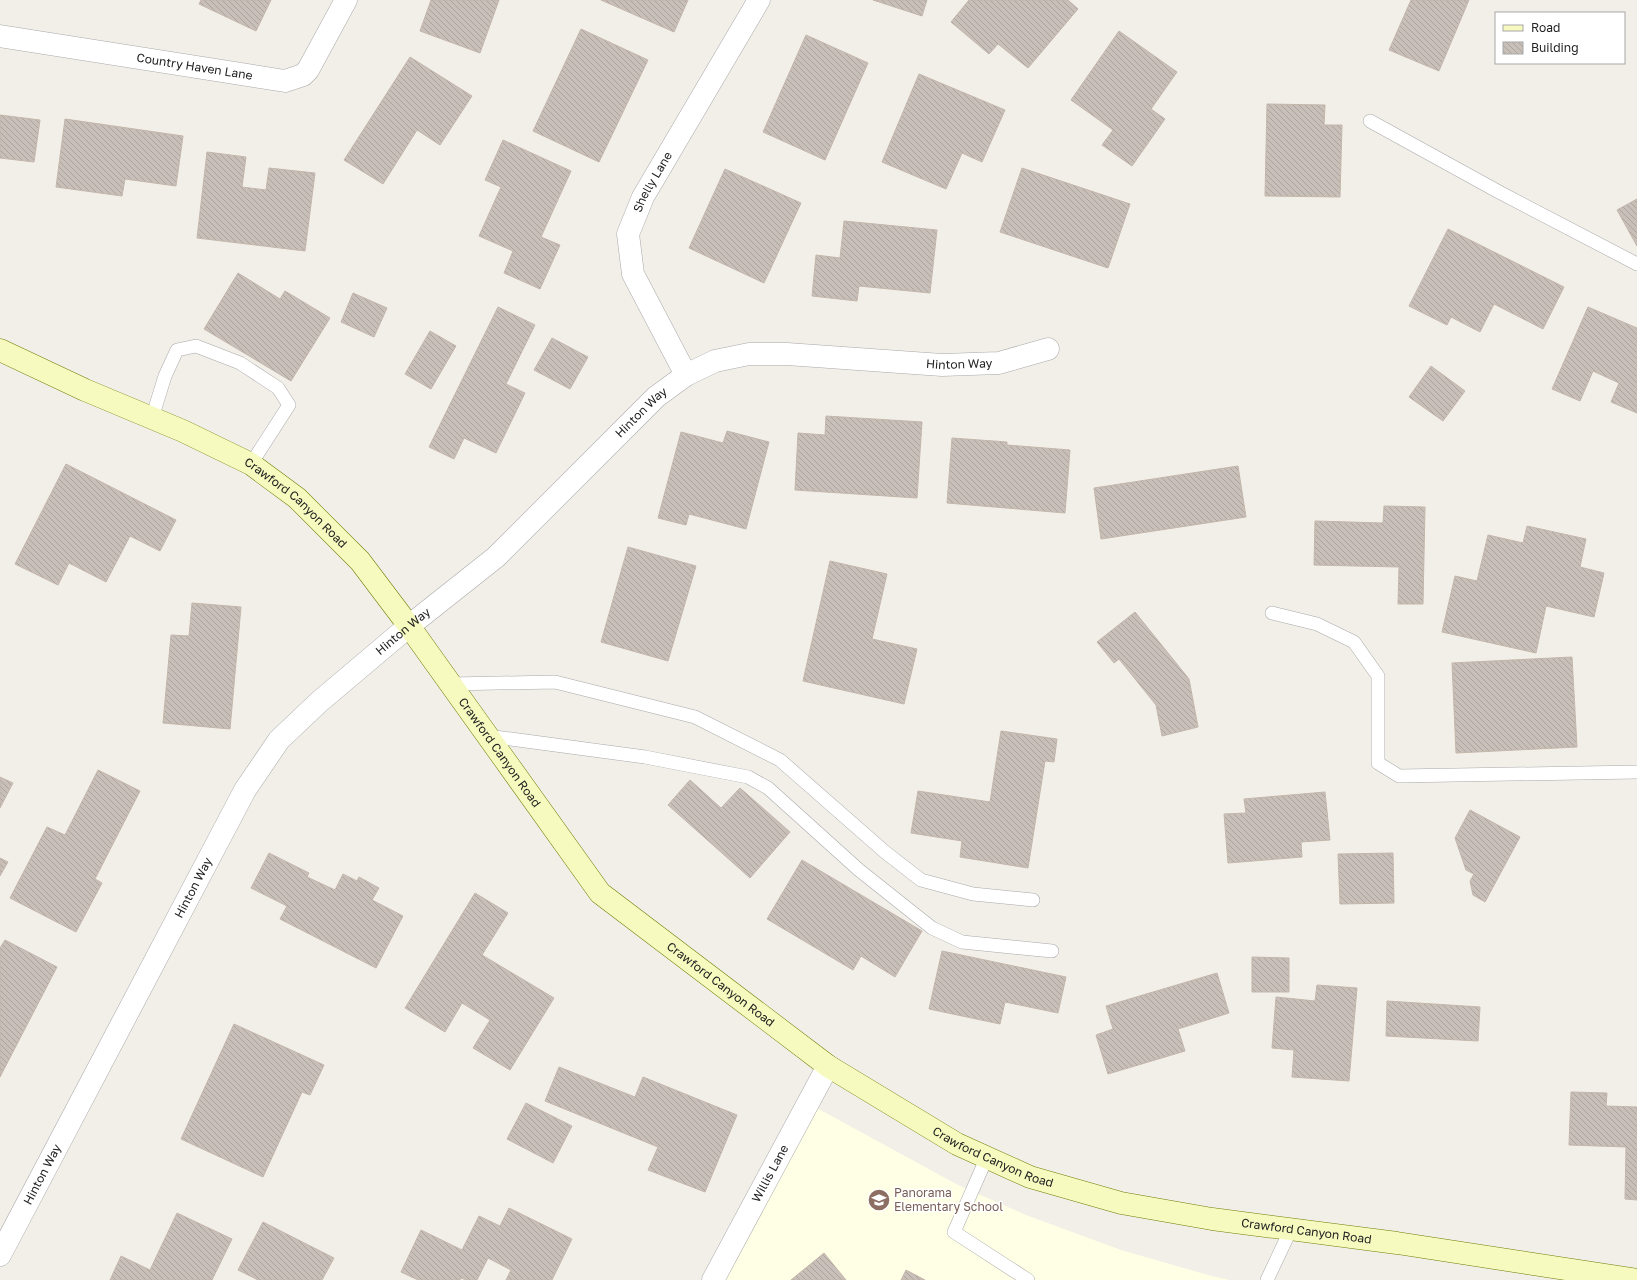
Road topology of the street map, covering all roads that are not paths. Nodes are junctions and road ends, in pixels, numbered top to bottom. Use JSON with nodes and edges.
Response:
{"nodes":[{"id":1,"x":346,"y":0,"type":"edge"},
{"id":2,"x":759,"y":0,"type":"edge"},
{"id":3,"x":0,"y":36,"type":"edge"},
{"id":4,"x":1370,"y":121,"type":"dead end"},
{"id":5,"x":1637,"y":264,"type":"edge"},
{"id":6,"x":0,"y":350,"type":"edge"},
{"id":7,"x":1048,"y":350,"type":"dead end"},
{"id":8,"x":686,"y":375,"type":"junction"},
{"id":9,"x":152,"y":418,"type":"junction"},
{"id":10,"x":252,"y":464,"type":"junction"},
{"id":11,"x":1272,"y":613,"type":"dead end"},
{"id":12,"x":409,"y":626,"type":"junction"},
{"id":13,"x":451,"y":684,"type":"junction"},
{"id":14,"x":488,"y":736,"type":"junction"},
{"id":15,"x":1637,"y":772,"type":"edge"},
{"id":16,"x":1033,"y":900,"type":"dead end"},
{"id":17,"x":1052,"y":951,"type":"dead end"},
{"id":18,"x":828,"y":1066,"type":"junction"},
{"id":19,"x":987,"y":1157,"type":"junction"},
{"id":20,"x":1291,"y":1229,"type":"junction"},
{"id":21,"x":0,"y":1255,"type":"edge"},
{"id":22,"x":1615,"y":1278,"type":"edge"},
{"id":23,"x":713,"y":1280,"type":"edge"},
{"id":24,"x":1028,"y":1280,"type":"edge"},
{"id":25,"x":1267,"y":1280,"type":"edge"},
{"id":26,"x":1637,"y":1280,"type":"edge"}],
"edges":[{"from":1,"to":3,"type":"street","name":"Country Haven Lane"},
{"from":2,"to":8,"type":"street","name":"Shelly Lane"},
{"from":4,"to":5,"type":"lane"},
{"from":6,"to":9,"type":"main road","name":"Crawford Canyon Road"},
{"from":7,"to":8,"type":"street","name":"Hinton Way"},
{"from":8,"to":12,"type":"street","name":"Hinton Way"},
{"from":9,"to":10,"type":"main road","name":"Crawford Canyon Road"},
{"from":9,"to":10,"type":"lane"},
{"from":10,"to":12,"type":"main road","name":"Crawford Canyon Road"},
{"from":11,"to":15,"type":"lane"},
{"from":12,"to":13,"type":"main road","name":"Crawford Canyon Road"},
{"from":12,"to":21,"type":"street","name":"Hinton Way"},
{"from":13,"to":14,"type":"main road","name":"Crawford Canyon Road"},
{"from":13,"to":16,"type":"lane"},
{"from":14,"to":17,"type":"lane"},
{"from":14,"to":18,"type":"main road","name":"Crawford Canyon Road"},
{"from":18,"to":19,"type":"main road","name":"Crawford Canyon Road"},
{"from":18,"to":23,"type":"street","name":"Willis Lane"},
{"from":19,"to":20,"type":"main road","name":"Crawford Canyon Road"},
{"from":19,"to":24,"type":"lane"},
{"from":20,"to":22,"type":"main road","name":"Crawford Canyon Road"},
{"from":20,"to":25,"type":"lane"},
{"from":22,"to":26,"type":"main road","name":"Crawford Canyon Road"}]}
